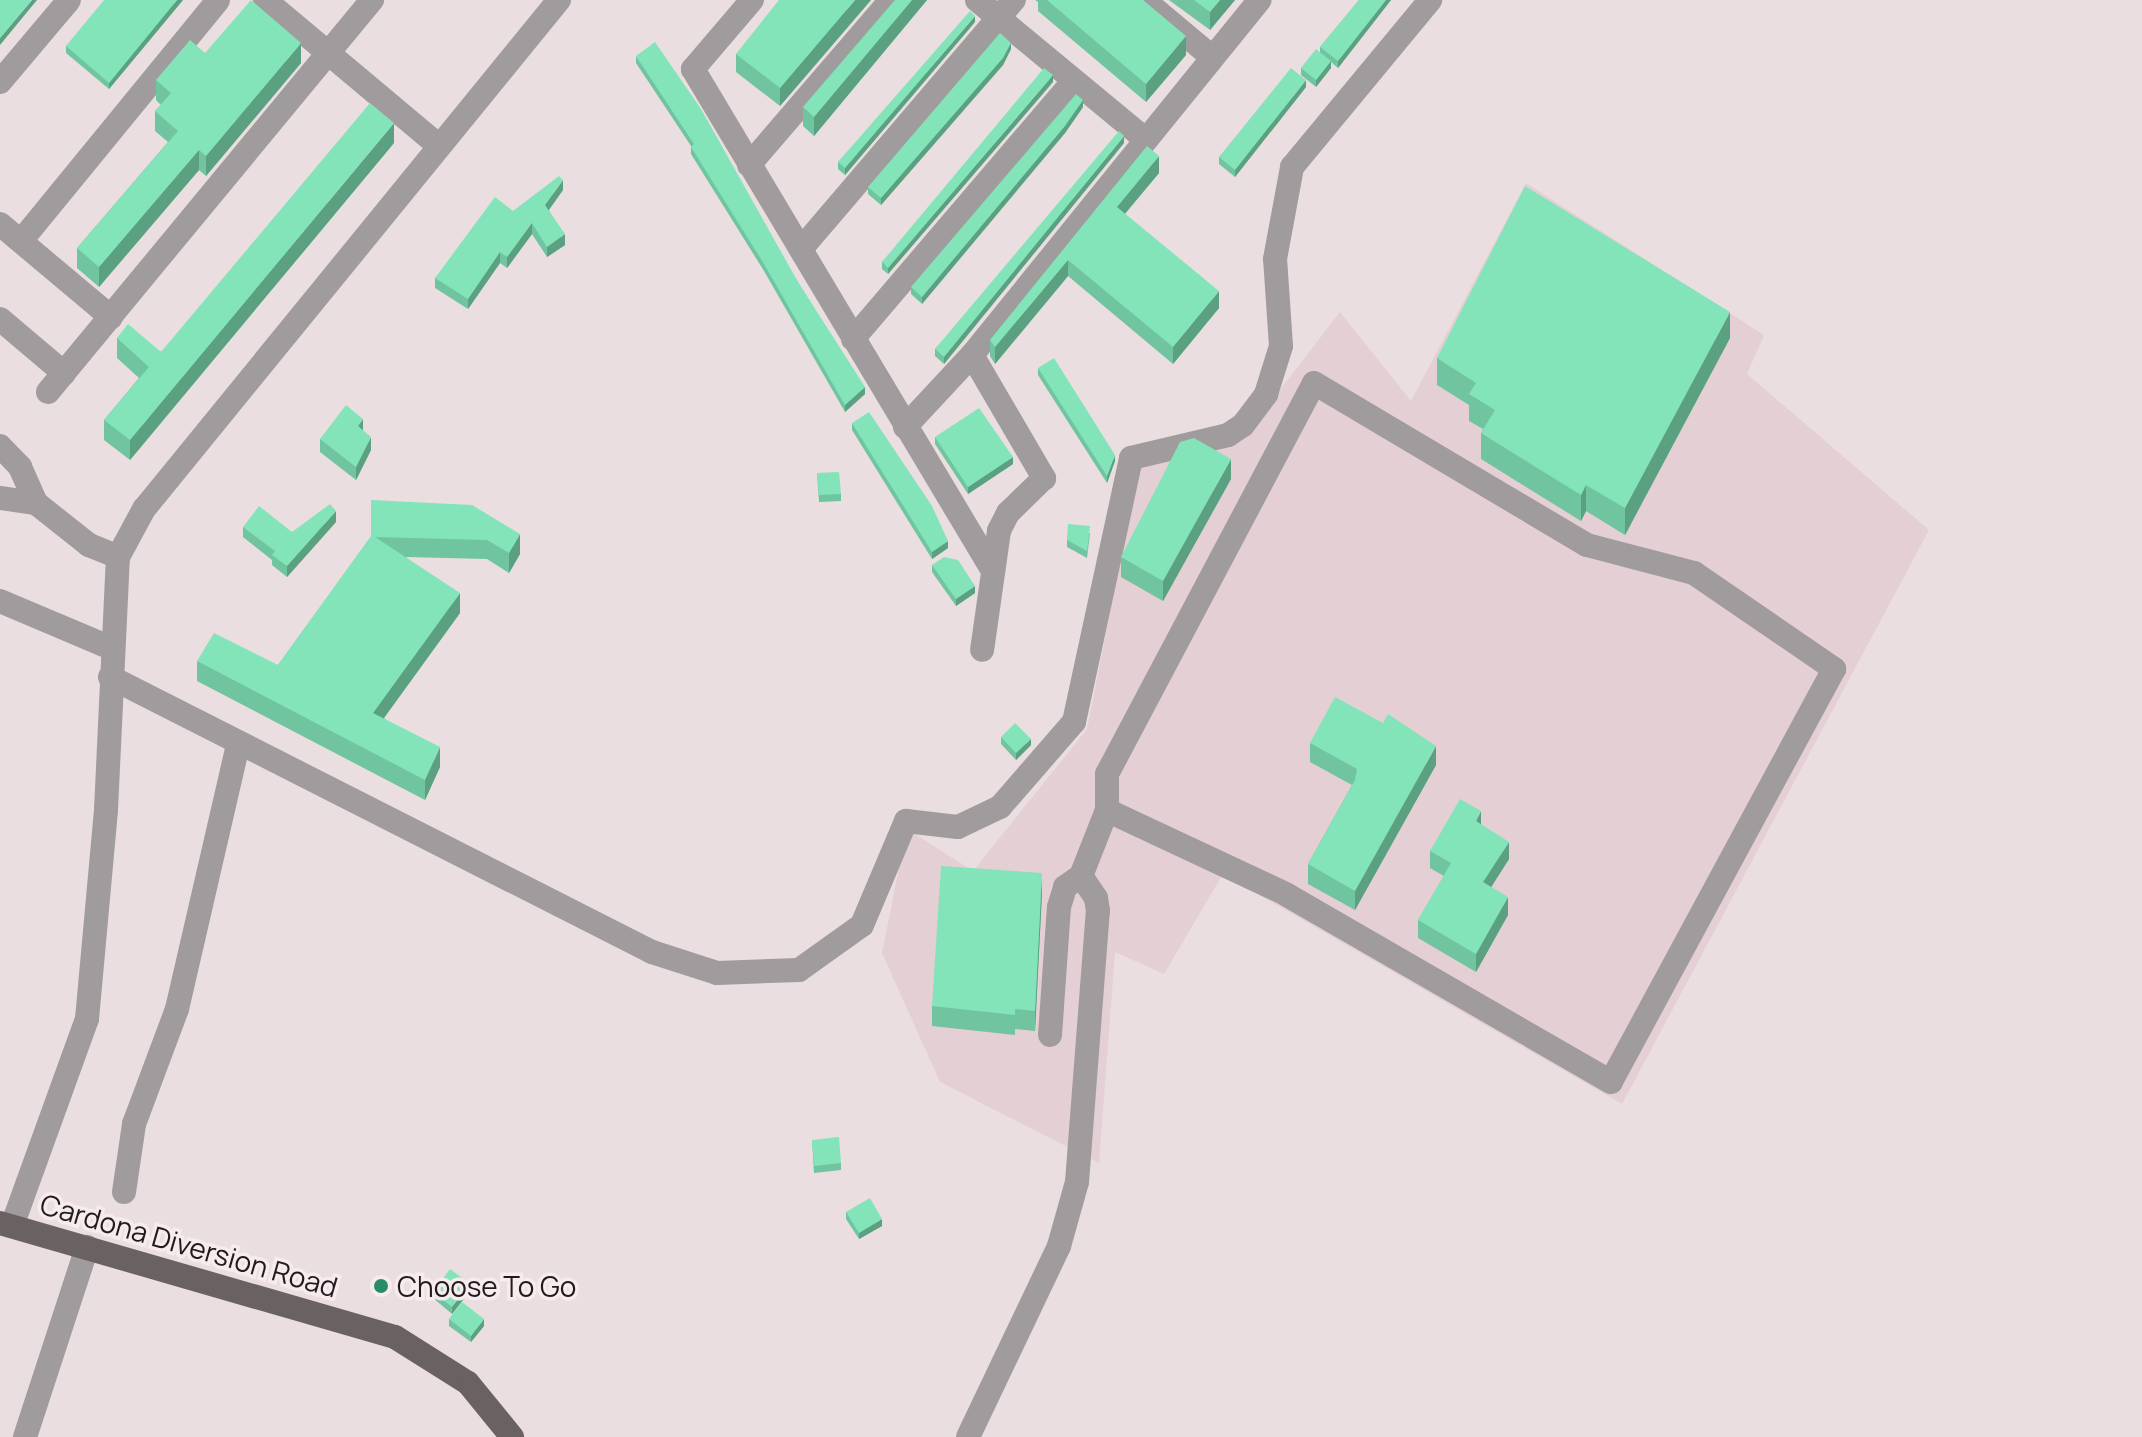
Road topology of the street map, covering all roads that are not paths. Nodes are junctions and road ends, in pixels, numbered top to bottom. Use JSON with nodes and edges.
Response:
{"nodes":[{"id":1,"x":69,"y":0,"type":"edge"},
{"id":2,"x":218,"y":0,"type":"edge"},
{"id":3,"x":265,"y":0,"type":"edge"},
{"id":4,"x":372,"y":0,"type":"edge"},
{"id":5,"x":559,"y":0,"type":"edge"},
{"id":6,"x":752,"y":0,"type":"edge"},
{"id":7,"x":891,"y":0,"type":"edge"},
{"id":8,"x":977,"y":0,"type":"edge"},
{"id":9,"x":1144,"y":0,"type":"edge"},
{"id":10,"x":1259,"y":0,"type":"edge"},
{"id":11,"x":1430,"y":0,"type":"edge"},
{"id":12,"x":1006,"y":9,"type":"edge"},
{"id":13,"x":328,"y":53,"type":"junction"},
{"id":14,"x":1212,"y":57,"type":"junction"},
{"id":15,"x":1074,"y":80,"type":"junction"},
{"id":16,"x":0,"y":82,"type":"edge"},
{"id":17,"x":1145,"y":139,"type":"junction"},
{"id":18,"x":438,"y":145,"type":"junction"},
{"id":19,"x":749,"y":165,"type":"junction"},
{"id":20,"x":0,"y":224,"type":"edge"},
{"id":21,"x":21,"y":241,"type":"junction"},
{"id":22,"x":801,"y":249,"type":"junction"},
{"id":23,"x":111,"y":317,"type":"junction"},
{"id":24,"x":0,"y":319,"type":"edge"},
{"id":25,"x":853,"y":339,"type":"junction"},
{"id":26,"x":972,"y":355,"type":"junction"},
{"id":27,"x":64,"y":373,"type":"junction"},
{"id":28,"x":48,"y":392,"type":"dead end"},
{"id":29,"x":905,"y":427,"type":"junction"},
{"id":30,"x":0,"y":446,"type":"edge"},
{"id":31,"x":0,"y":498,"type":"edge"},
{"id":32,"x":36,"y":503,"type":"junction"},
{"id":33,"x":118,"y":557,"type":"junction"},
{"id":34,"x":993,"y":571,"type":"junction"},
{"id":35,"x":0,"y":601,"type":"edge"},
{"id":36,"x":111,"y":648,"type":"junction"},
{"id":37,"x":982,"y":650,"type":"dead end"},
{"id":38,"x":110,"y":677,"type":"junction"},
{"id":39,"x":238,"y":745,"type":"junction"},
{"id":40,"x":1107,"y":810,"type":"junction"},
{"id":41,"x":1081,"y":876,"type":"junction"},
{"id":42,"x":1050,"y":1035,"type":"dead end"},
{"id":43,"x":124,"y":1192,"type":"dead end"},
{"id":44,"x":6,"y":1225,"type":"edge"},
{"id":45,"x":87,"y":1247,"type":"junction"},
{"id":46,"x":25,"y":1437,"type":"edge"},
{"id":47,"x":512,"y":1437,"type":"edge"},
{"id":48,"x":968,"y":1437,"type":"edge"}],
"edges":[{"from":1,"to":16,"type":"street"},
{"from":2,"to":21,"type":"street"},
{"from":3,"to":13,"type":"street"},
{"from":4,"to":13,"type":"street"},
{"from":5,"to":18,"type":"street"},
{"from":6,"to":19,"type":"street"},
{"from":7,"to":19,"type":"street"},
{"from":8,"to":12,"type":"street"},
{"from":9,"to":14,"type":"street"},
{"from":10,"to":14,"type":"street"},
{"from":11,"to":39,"type":"street"},
{"from":12,"to":15,"type":"street"},
{"from":12,"to":22,"type":"street"},
{"from":13,"to":18,"type":"street"},
{"from":13,"to":23,"type":"street"},
{"from":14,"to":17,"type":"street"},
{"from":15,"to":17,"type":"street"},
{"from":15,"to":25,"type":"street"},
{"from":17,"to":26,"type":"street"},
{"from":18,"to":33,"type":"street"},
{"from":19,"to":22,"type":"street"},
{"from":20,"to":21,"type":"street"},
{"from":21,"to":23,"type":"street"},
{"from":22,"to":25,"type":"street"},
{"from":23,"to":27,"type":"street"},
{"from":24,"to":27,"type":"street"},
{"from":25,"to":29,"type":"street"},
{"from":26,"to":29,"type":"street"},
{"from":26,"to":34,"type":"street"},
{"from":27,"to":28,"type":"street"},
{"from":29,"to":34,"type":"street"},
{"from":30,"to":32,"type":"street"},
{"from":31,"to":32,"type":"street"},
{"from":32,"to":33,"type":"street"},
{"from":33,"to":36,"type":"street"},
{"from":34,"to":37,"type":"street"},
{"from":35,"to":36,"type":"street"},
{"from":36,"to":38,"type":"street"},
{"from":38,"to":39,"type":"street"},
{"from":38,"to":44,"type":"street"},
{"from":39,"to":43,"type":"street"},
{"from":40,"to":40,"type":"street"},
{"from":40,"to":41,"type":"street"},
{"from":41,"to":42,"type":"street"},
{"from":41,"to":48,"type":"street"},
{"from":44,"to":45,"type":"main road","name":"Cardona Diversion Road"},
{"from":45,"to":46,"type":"street"},
{"from":45,"to":47,"type":"main road","name":"Cardona Diversion Road"}]}
